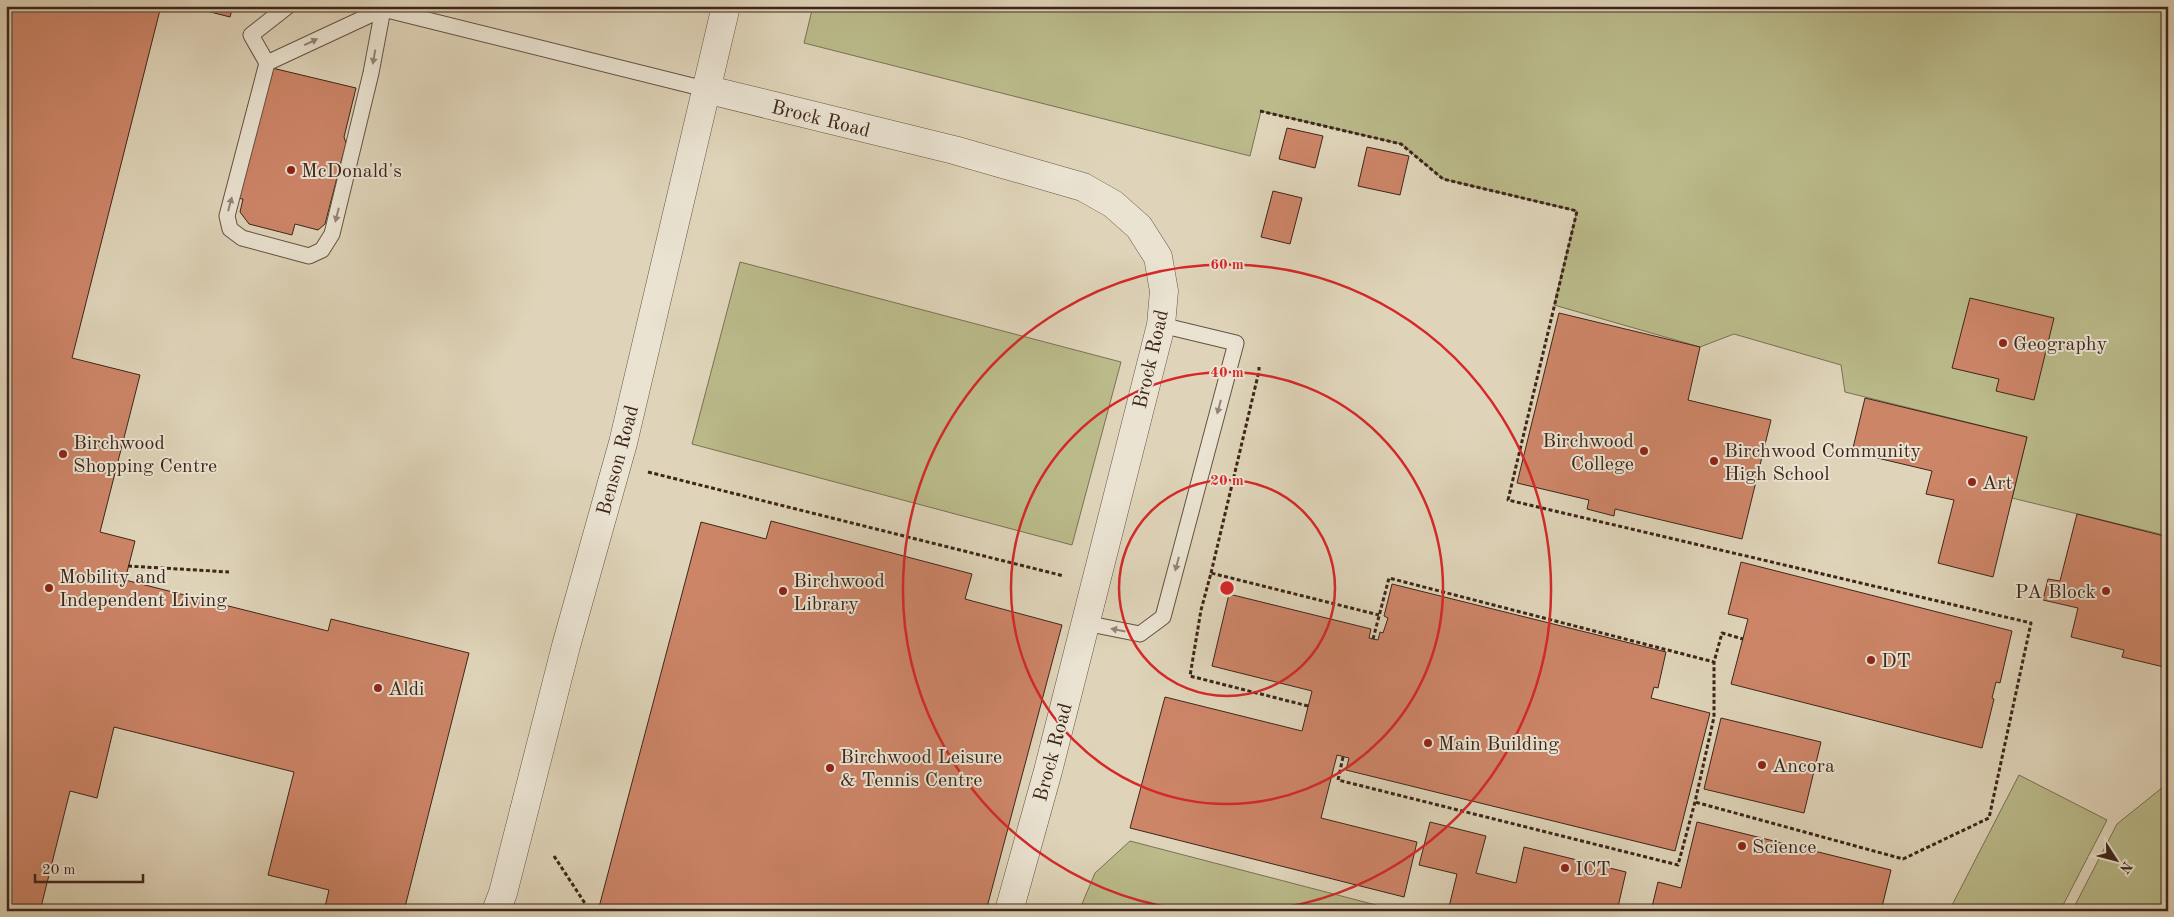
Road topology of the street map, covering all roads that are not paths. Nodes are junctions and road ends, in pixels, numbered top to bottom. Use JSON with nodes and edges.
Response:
{"nodes":[{"id":1,"x":288,"y":6,"type":"edge"},
{"id":2,"x":364,"y":6,"type":"edge"},
{"id":3,"x":726,"y":6,"type":"edge"},
{"id":4,"x":383,"y":9,"type":"junction"},
{"id":5,"x":267,"y":63,"type":"junction"},
{"id":6,"x":705,"y":89,"type":"junction"},
{"id":7,"x":1161,"y":325,"type":"junction"},
{"id":8,"x":1085,"y":623,"type":"junction"},
{"id":9,"x":496,"y":911,"type":"edge"},
{"id":10,"x":1009,"y":911,"type":"edge"}],
"edges":[{"from":1,"to":5,"type":"lane"},
{"from":2,"to":4,"type":"lane"},
{"from":3,"to":6,"type":"street","name":"Benson Road"},
{"from":5,"to":4,"type":"lane","one_way":true},
{"from":4,"to":5,"type":"lane","one_way":true},
{"from":4,"to":6,"type":"lane"},
{"from":6,"to":7,"type":"street","name":"Brock Road"},
{"from":6,"to":9,"type":"street","name":"Benson Road"},
{"from":7,"to":8,"type":"street","name":"Brock Road"},
{"from":7,"to":8,"type":"lane","one_way":true},
{"from":8,"to":10,"type":"street","name":"Brock Road"}]}
